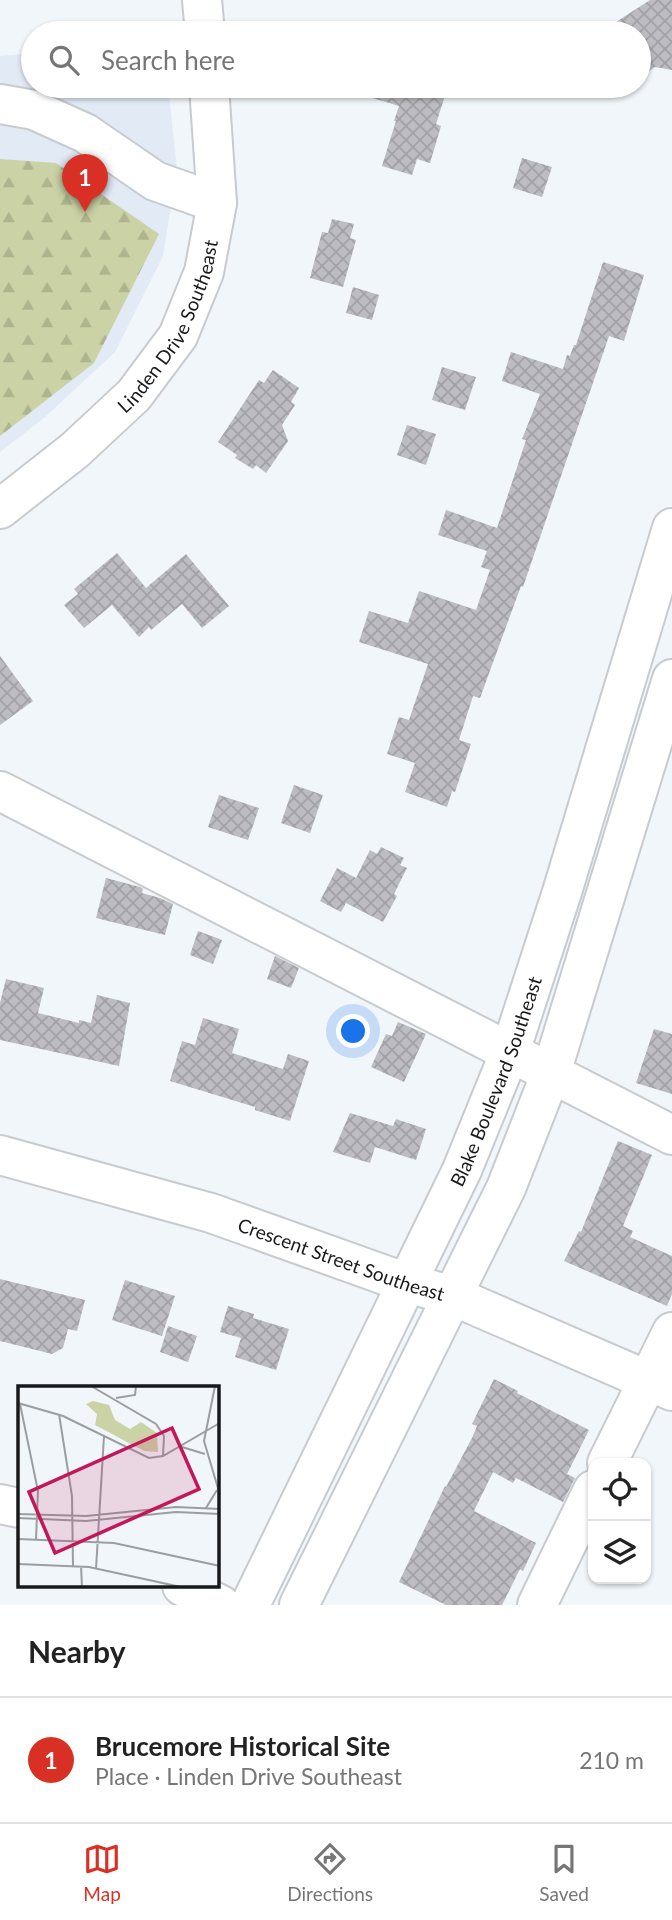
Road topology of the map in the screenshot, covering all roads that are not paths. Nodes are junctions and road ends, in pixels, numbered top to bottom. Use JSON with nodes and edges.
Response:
{"nodes":[{"id":1,"x":210,"y":98,"type":"edge"},
{"id":2,"x":0,"y":104,"type":"edge"},
{"id":3,"x":217,"y":202,"type":"junction"},
{"id":4,"x":0,"y":509,"type":"edge"},
{"id":5,"x":672,"y":528,"type":"edge"},
{"id":6,"x":656,"y":637,"type":"edge"},
{"id":7,"x":672,"y":679,"type":"edge"},
{"id":8,"x":0,"y":791,"type":"edge"},
{"id":9,"x":510,"y":1052,"type":"junction"},
{"id":10,"x":551,"y":1073,"type":"junction"},
{"id":11,"x":672,"y":1135,"type":"edge"},
{"id":12,"x":0,"y":1155,"type":"edge"},
{"id":13,"x":407,"y":1283,"type":"junction"},
{"id":14,"x":453,"y":1296,"type":"junction"},
{"id":15,"x":672,"y":1332,"type":"edge"},
{"id":16,"x":660,"y":1386,"type":"edge"},
{"id":17,"x":610,"y":1458,"type":"edge"},
{"id":18,"x":588,"y":1500,"type":"edge"},
{"id":19,"x":0,"y":1504,"type":"edge"},
{"id":20,"x":18,"y":1508,"type":"edge"},
{"id":21,"x":186,"y":1588,"type":"edge"},
{"id":22,"x":221,"y":1605,"type":"edge"},
{"id":23,"x":250,"y":1605,"type":"edge"},
{"id":24,"x":299,"y":1605,"type":"edge"},
{"id":25,"x":537,"y":1605,"type":"edge"}],
"edges":[{"from":1,"to":3,"type":"street","name":"Linden Drive Southeast"},
{"from":2,"to":3,"type":"street"},
{"from":3,"to":4,"type":"street","name":"Linden Drive Southeast"},
{"from":5,"to":6,"type":"street","name":"Blake Boulevard Southeast"},
{"from":6,"to":9,"type":"street","name":"Blake Boulevard Southeast"},
{"from":7,"to":10,"type":"street"},
{"from":8,"to":9,"type":"street"},
{"from":9,"to":10,"type":"street"},
{"from":9,"to":13,"type":"street","name":"Blake Boulevard Southeast"},
{"from":10,"to":11,"type":"street"},
{"from":10,"to":14,"type":"street"},
{"from":12,"to":13,"type":"street","name":"Crescent Street Southeast"},
{"from":13,"to":14,"type":"street","name":"Crescent Street Southeast"},
{"from":13,"to":23,"type":"street","name":"Blake Boulevard Southeast"},
{"from":14,"to":16,"type":"street","name":"Crescent Street Southeast"},
{"from":14,"to":24,"type":"street"},
{"from":15,"to":16,"type":"street"},
{"from":16,"to":17,"type":"street"},
{"from":18,"to":25,"type":"street"},
{"from":19,"to":20,"type":"street"},
{"from":21,"to":22,"type":"street"}]}
